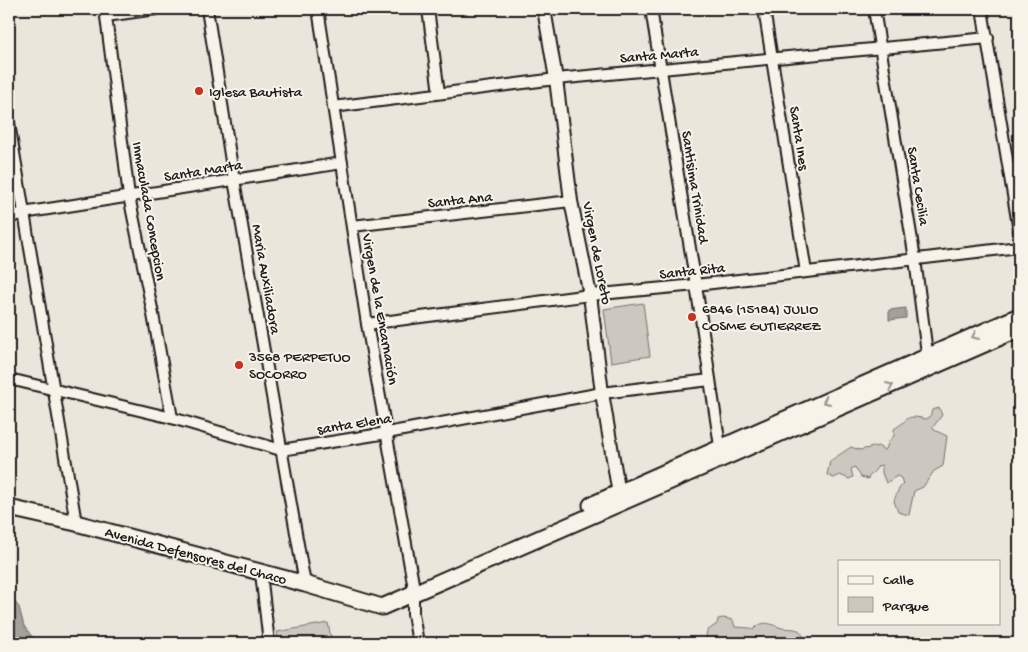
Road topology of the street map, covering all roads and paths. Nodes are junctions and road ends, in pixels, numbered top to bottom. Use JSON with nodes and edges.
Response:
{"nodes":[{"id":1,"x":156,"y":9,"type":"edge"},
{"id":2,"x":207,"y":9,"type":"edge"},
{"id":3,"x":318,"y":9,"type":"edge"},
{"id":4,"x":428,"y":9,"type":"edge"},
{"id":5,"x":544,"y":9,"type":"edge"},
{"id":6,"x":651,"y":9,"type":"edge"},
{"id":7,"x":764,"y":9,"type":"edge"},
{"id":8,"x":874,"y":9,"type":"edge"},
{"id":9,"x":982,"y":9,"type":"edge"},
{"id":10,"x":106,"y":12,"type":"edge"},
{"id":11,"x":988,"y":38,"type":"junction"},
{"id":12,"x":881,"y":47,"type":"junction"},
{"id":13,"x":772,"y":59,"type":"junction"},
{"id":14,"x":661,"y":68,"type":"junction"},
{"id":15,"x":556,"y":79,"type":"junction"},
{"id":16,"x":439,"y":93,"type":"junction"},
{"id":17,"x":333,"y":107,"type":"junction"},
{"id":18,"x":9,"y":123,"type":"edge"},
{"id":19,"x":342,"y":163,"type":"junction"},
{"id":20,"x":234,"y":180,"type":"junction"},
{"id":21,"x":130,"y":196,"type":"junction"},
{"id":22,"x":571,"y":201,"type":"junction"},
{"id":23,"x":23,"y":213,"type":"junction"},
{"id":24,"x":9,"y":218,"type":"edge"},
{"id":25,"x":352,"y":226,"type":"junction"},
{"id":26,"x":1019,"y":231,"type":"edge"},
{"id":27,"x":1019,"y":247,"type":"edge"},
{"id":28,"x":915,"y":260,"type":"junction"},
{"id":29,"x":806,"y":272,"type":"junction"},
{"id":30,"x":696,"y":285,"type":"junction"},
{"id":31,"x":590,"y":295,"type":"junction"},
{"id":32,"x":1019,"y":316,"type":"edge"},
{"id":33,"x":368,"y":324,"type":"junction"},
{"id":34,"x":1019,"y":329,"type":"edge"},
{"id":35,"x":928,"y":363,"type":"junction"},
{"id":36,"x":9,"y":380,"type":"edge"},
{"id":37,"x":710,"y":380,"type":"junction"},
{"id":38,"x":54,"y":389,"type":"junction"},
{"id":39,"x":602,"y":393,"type":"junction"},
{"id":40,"x":172,"y":418,"type":"junction"},
{"id":41,"x":388,"y":433,"type":"junction"},
{"id":42,"x":281,"y":450,"type":"junction"},
{"id":43,"x":721,"y":453,"type":"junction"},
{"id":44,"x":619,"y":498,"type":"junction"},
{"id":45,"x":9,"y":508,"type":"edge"},
{"id":46,"x":76,"y":523,"type":"junction"},
{"id":47,"x":260,"y":573,"type":"junction"},
{"id":48,"x":305,"y":584,"type":"junction"},
{"id":49,"x":413,"y":588,"type":"junction"},
{"id":50,"x":351,"y":598,"type":"junction"},
{"id":51,"x":269,"y":643,"type":"edge"},
{"id":52,"x":418,"y":643,"type":"edge"}],
"edges":[{"from":1,"to":10,"type":"street"},
{"from":2,"to":20,"type":"street","name":"Maria Auxiliadora"},
{"from":3,"to":17,"type":"street","name":"Virgen de la Encarnación"},
{"from":4,"to":16,"type":"street"},
{"from":5,"to":15,"type":"street","name":"Virgen de Loreto"},
{"from":6,"to":14,"type":"street","name":"Santisima Trinidad"},
{"from":7,"to":13,"type":"street","name":"Santa Ines"},
{"from":8,"to":12,"type":"street","name":"Santa Cecilia"},
{"from":9,"to":11,"type":"street"},
{"from":10,"to":21,"type":"street","name":"Inmaculada Concepcion"},
{"from":11,"to":12,"type":"street","name":"Santa Marta"},
{"from":11,"to":26,"type":"street"},
{"from":12,"to":13,"type":"street","name":"Santa Marta"},
{"from":12,"to":28,"type":"street","name":"Santa Cecilia"},
{"from":13,"to":14,"type":"street","name":"Santa Marta"},
{"from":13,"to":29,"type":"street","name":"Santa Ines"},
{"from":14,"to":15,"type":"street","name":"Santa Marta"},
{"from":14,"to":30,"type":"street","name":"Santisima Trinidad"},
{"from":15,"to":16,"type":"street","name":"Santa Marta"},
{"from":15,"to":22,"type":"street","name":"Virgen de Loreto"},
{"from":16,"to":17,"type":"street","name":"Santa Marta"},
{"from":17,"to":19,"type":"street","name":"Virgen de la Encarnación"},
{"from":18,"to":23,"type":"street"},
{"from":19,"to":20,"type":"street","name":"Santa Marta"},
{"from":19,"to":25,"type":"street","name":"Virgen de la Encarnación"},
{"from":20,"to":21,"type":"street","name":"Santa Marta"},
{"from":20,"to":42,"type":"street","name":"Maria Auxiliadora"},
{"from":21,"to":23,"type":"street","name":"Santa Marta"},
{"from":21,"to":40,"type":"street","name":"Inmaculada Concepcion"},
{"from":22,"to":25,"type":"street","name":"Santa Ana"},
{"from":22,"to":31,"type":"street","name":"Virgen de Loreto"},
{"from":23,"to":24,"type":"street","name":"Santa Marta"},
{"from":23,"to":38,"type":"street"},
{"from":25,"to":33,"type":"street","name":"Virgen de la Encarnación"},
{"from":27,"to":28,"type":"street","name":"Santa Rita"},
{"from":28,"to":29,"type":"street","name":"Santa Rita"},
{"from":28,"to":35,"type":"street","name":"Santa Cecilia"},
{"from":29,"to":30,"type":"street","name":"Santa Rita"},
{"from":30,"to":31,"type":"street","name":"Santa Rita"},
{"from":30,"to":37,"type":"street","name":"Santisima Trinidad"},
{"from":31,"to":33,"type":"street","name":"Santa Rita"},
{"from":31,"to":39,"type":"street","name":"Virgen de Loreto"},
{"from":32,"to":35,"type":"main road","one_way":true},
{"from":33,"to":41,"type":"street","name":"Virgen de la Encarnación"},
{"from":34,"to":35,"type":"main road"},
{"from":35,"to":43,"type":"main road"},
{"from":36,"to":38,"type":"street","name":"santa Elena"},
{"from":37,"to":39,"type":"street","name":"santa Elena"},
{"from":37,"to":43,"type":"street","name":"Santisima Trinidad"},
{"from":38,"to":40,"type":"street","name":"santa Elena"},
{"from":38,"to":46,"type":"street"},
{"from":39,"to":41,"type":"street","name":"santa Elena"},
{"from":39,"to":44,"type":"street","name":"Virgen de Loreto"},
{"from":40,"to":42,"type":"street","name":"santa Elena"},
{"from":41,"to":42,"type":"street","name":"santa Elena"},
{"from":41,"to":49,"type":"street","name":"Virgen de la Encarnación"},
{"from":42,"to":48,"type":"street","name":"Maria Auxiliadora"},
{"from":43,"to":44,"type":"main road"},
{"from":44,"to":49,"type":"main road"},
{"from":45,"to":46,"type":"main road","name":"Avenida Defensores del Chaco"},
{"from":46,"to":47,"type":"main road","name":"Avenida Defensores del Chaco"},
{"from":47,"to":48,"type":"main road","name":"Avenida Defensores del Chaco"},
{"from":47,"to":51,"type":"street"},
{"from":48,"to":50,"type":"main road","name":"Avenida Defensores del Chaco"},
{"from":49,"to":50,"type":"main road"},
{"from":49,"to":50,"type":"main road","name":"Avenida Defensores del Chaco"},
{"from":49,"to":52,"type":"street","name":"Virgen de la Encarnación"}]}
